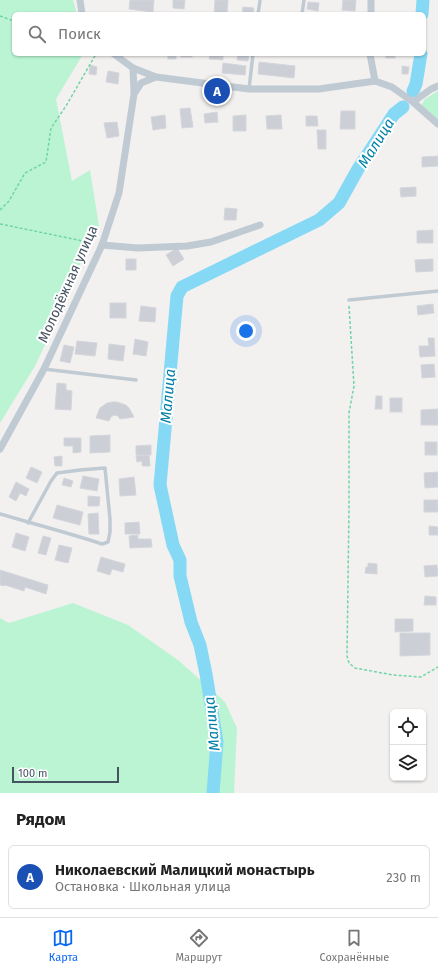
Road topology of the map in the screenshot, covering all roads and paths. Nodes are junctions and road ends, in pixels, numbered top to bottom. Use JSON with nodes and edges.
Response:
{"nodes":[{"id":1,"x":80,"y":0,"type":"edge"},
{"id":2,"x":304,"y":0,"type":"edge"},
{"id":3,"x":372,"y":0,"type":"edge"},
{"id":4,"x":260,"y":1,"type":"dead end"},
{"id":5,"x":82,"y":12,"type":"edge"},
{"id":6,"x":258,"y":12,"type":"edge"},
{"id":7,"x":302,"y":12,"type":"edge"},
{"id":8,"x":371,"y":12,"type":"edge"},
{"id":9,"x":0,"y":16,"type":"edge"},
{"id":10,"x":12,"y":20,"type":"edge"},
{"id":11,"x":95,"y":56,"type":"edge"},
{"id":12,"x":117,"y":56,"type":"edge"},
{"id":13,"x":253,"y":56,"type":"edge"},
{"id":14,"x":370,"y":56,"type":"edge"},
{"id":15,"x":133,"y":68,"type":"junction"},
{"id":16,"x":156,"y":77,"type":"junction"},
{"id":17,"x":375,"y":81,"type":"junction"},
{"id":18,"x":438,"y":86,"type":"edge"},
{"id":19,"x":249,"y":89,"type":"junction"},
{"id":20,"x":134,"y":94,"type":"junction"},
{"id":21,"x":413,"y":102,"type":"junction"},
{"id":22,"x":438,"y":124,"type":"edge"},
{"id":23,"x":0,"y":210,"type":"edge"},
{"id":24,"x":0,"y":224,"type":"edge"},
{"id":25,"x":260,"y":225,"type":"dead end"},
{"id":26,"x":106,"y":235,"type":"junction"},
{"id":27,"x":102,"y":245,"type":"junction"},
{"id":28,"x":438,"y":291,"type":"edge"},
{"id":29,"x":349,"y":300,"type":"joint"},
{"id":30,"x":44,"y":370,"type":"junction"},
{"id":31,"x":136,"y":380,"type":"dead end"},
{"id":32,"x":0,"y":450,"type":"edge"},
{"id":33,"x":0,"y":514,"type":"edge"},
{"id":34,"x":28,"y":523,"type":"junction"},
{"id":35,"x":438,"y":667,"type":"edge"}],
"edges":[{"from":1,"to":5,"type":"street"},
{"from":2,"to":7,"type":"lane"},
{"from":3,"to":8,"type":"street"},
{"from":4,"to":6,"type":"lane"},
{"from":9,"to":10,"type":"path"},
{"from":11,"to":23,"type":"path"},
{"from":12,"to":15,"type":"street"},
{"from":13,"to":19,"type":"lane"},
{"from":14,"to":17,"type":"street"},
{"from":15,"to":16,"type":"street"},
{"from":15,"to":20,"type":"street","name":"Молодёжная улица"},
{"from":16,"to":19,"type":"street"},
{"from":16,"to":20,"type":"street"},
{"from":17,"to":19,"type":"street"},
{"from":17,"to":21,"type":"street"},
{"from":18,"to":21,"type":"street"},
{"from":20,"to":26,"type":"street","name":"Молодёжная улица"},
{"from":21,"to":22,"type":"street"},
{"from":24,"to":26,"type":"path"},
{"from":25,"to":27,"type":"street"},
{"from":26,"to":27,"type":"street","name":"Молодёжная улица"},
{"from":27,"to":30,"type":"street","name":"Молодёжная улица"},
{"from":28,"to":29,"type":"lane"},
{"from":29,"to":35,"type":"path"},
{"from":30,"to":31,"type":"lane"},
{"from":30,"to":32,"type":"street","name":"Молодёжная улица"},
{"from":33,"to":34,"type":"lane"},
{"from":34,"to":34,"type":"lane"}]}
